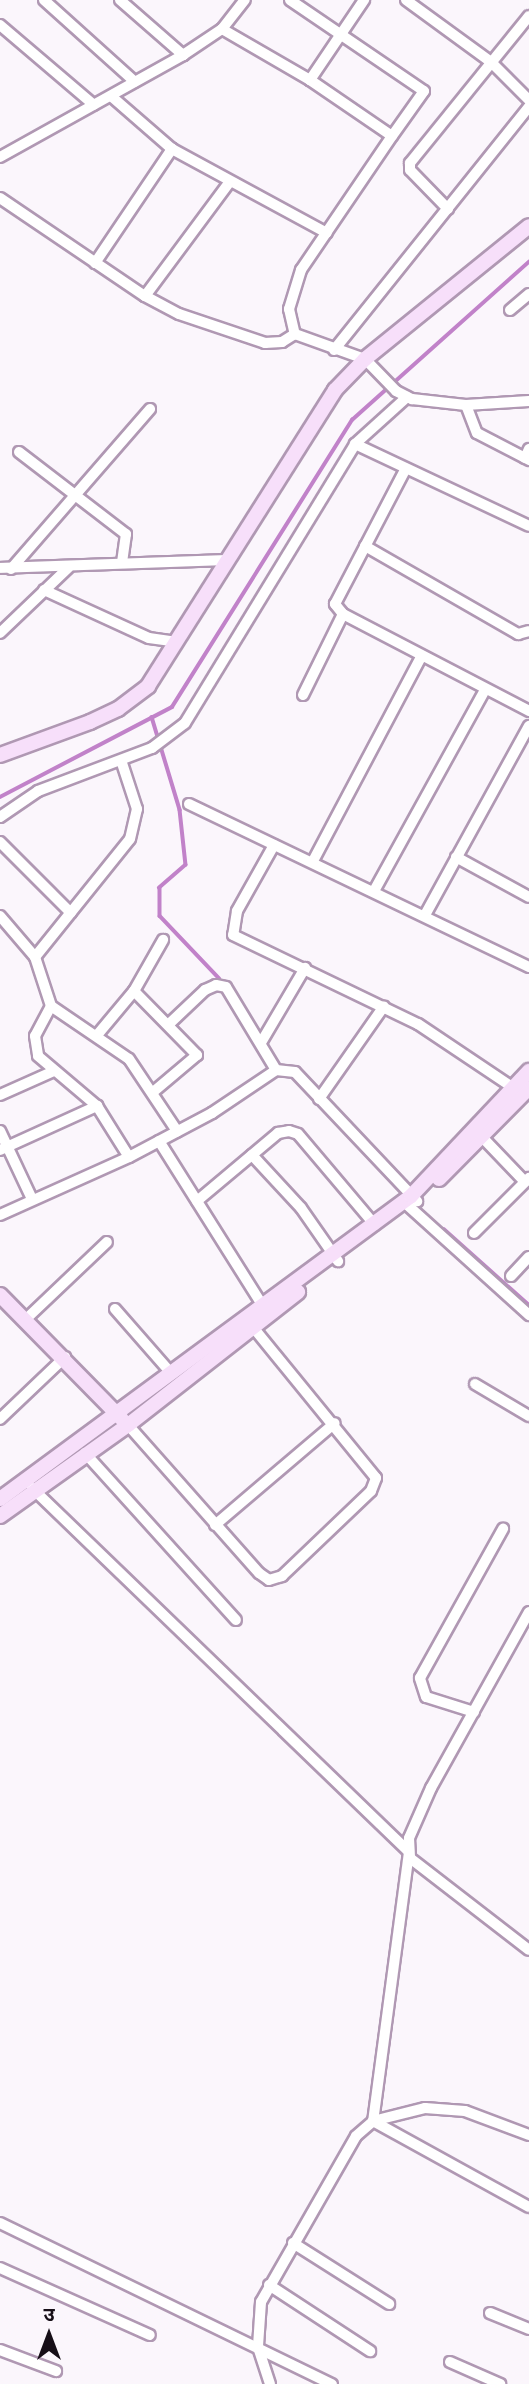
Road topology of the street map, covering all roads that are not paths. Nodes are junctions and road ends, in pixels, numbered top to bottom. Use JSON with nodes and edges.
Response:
{"nodes":[{"id":1,"x":44,"y":0,"type":"edge"},
{"id":2,"x":120,"y":0,"type":"edge"},
{"id":3,"x":245,"y":0,"type":"edge"},
{"id":4,"x":290,"y":0,"type":"edge"},
{"id":5,"x":364,"y":0,"type":"edge"},
{"id":6,"x":407,"y":0,"type":"edge"},
{"id":7,"x":529,"y":16,"type":"edge"},
{"id":8,"x":0,"y":25,"type":"edge"},
{"id":9,"x":222,"y":29,"type":"junction"},
{"id":10,"x":341,"y":34,"type":"junction"},
{"id":11,"x":183,"y":55,"type":"junction"},
{"id":12,"x":491,"y":62,"type":"junction"},
{"id":13,"x":310,"y":80,"type":"junction"},
{"id":14,"x":135,"y":82,"type":"junction"},
{"id":15,"x":111,"y":96,"type":"junction"},
{"id":16,"x":529,"y":100,"type":"edge"},
{"id":17,"x":94,"y":105,"type":"junction"},
{"id":18,"x":529,"y":107,"type":"edge"},
{"id":19,"x":525,"y":120,"type":"edge"},
{"id":20,"x":392,"y":136,"type":"junction"},
{"id":21,"x":172,"y":149,"type":"junction"},
{"id":22,"x":0,"y":157,"type":"edge"},
{"id":23,"x":229,"y":183,"type":"junction"},
{"id":24,"x":0,"y":198,"type":"edge"},
{"id":25,"x":448,"y":209,"type":"junction"},
{"id":26,"x":529,"y":226,"type":"edge"},
{"id":27,"x":327,"y":233,"type":"junction"},
{"id":28,"x":95,"y":263,"type":"junction"},
{"id":29,"x":529,"y":294,"type":"edge"},
{"id":30,"x":145,"y":296,"type":"junction"},
{"id":31,"x":510,"y":310,"type":"dead end"},
{"id":32,"x":295,"y":334,"type":"junction"},
{"id":33,"x":334,"y":351,"type":"junction"},
{"id":34,"x":368,"y":361,"type":"junction"},
{"id":35,"x":407,"y":397,"type":"junction"},
{"id":36,"x":529,"y":401,"type":"edge"},
{"id":37,"x":466,"y":405,"type":"junction"},
{"id":38,"x":150,"y":408,"type":"dead end"},
{"id":39,"x":355,"y":444,"type":"junction"},
{"id":40,"x":19,"y":452,"type":"dead end"},
{"id":41,"x":528,"y":456,"type":"edge"},
{"id":42,"x":406,"y":468,"type":"junction"},
{"id":43,"x":75,"y":495,"type":"junction"},
{"id":44,"x":529,"y":526,"type":"edge"},
{"id":45,"x":365,"y":546,"type":"junction"},
{"id":46,"x":229,"y":560,"type":"junction"},
{"id":47,"x":122,"y":563,"type":"junction"},
{"id":48,"x":69,"y":567,"type":"junction"},
{"id":49,"x":0,"y":568,"type":"edge"},
{"id":50,"x":11,"y":569,"type":"junction"},
{"id":51,"x":44,"y":590,"type":"junction"},
{"id":52,"x":343,"y":614,"type":"junction"},
{"id":53,"x":529,"y":631,"type":"edge"},
{"id":54,"x":0,"y":633,"type":"edge"},
{"id":55,"x":177,"y":642,"type":"junction"},
{"id":56,"x":421,"y":657,"type":"junction"},
{"id":57,"x":485,"y":690,"type":"junction"},
{"id":58,"x":303,"y":695,"type":"dead end"},
{"id":59,"x":529,"y":711,"type":"edge"},
{"id":60,"x":529,"y":726,"type":"edge"},
{"id":61,"x":0,"y":755,"type":"edge"},
{"id":62,"x":122,"y":763,"type":"junction"},
{"id":63,"x":189,"y":804,"type":"dead end"},
{"id":64,"x":0,"y":817,"type":"edge"},
{"id":65,"x":0,"y":842,"type":"edge"},
{"id":66,"x":274,"y":845,"type":"junction"},
{"id":67,"x":456,"y":857,"type":"junction"},
{"id":68,"x":313,"y":861,"type":"junction"},
{"id":69,"x":374,"y":891,"type":"junction"},
{"id":70,"x":529,"y":897,"type":"edge"},
{"id":71,"x":71,"y":913,"type":"junction"},
{"id":72,"x":425,"y":915,"type":"junction"},
{"id":73,"x":1,"y":921,"type":"edge"},
{"id":74,"x":163,"y":940,"type":"dead end"},
{"id":75,"x":36,"y":957,"type":"junction"},
{"id":76,"x":528,"y":964,"type":"edge"},
{"id":77,"x":305,"y":968,"type":"junction"},
{"id":78,"x":134,"y":990,"type":"junction"},
{"id":79,"x":51,"y":1006,"type":"junction"},
{"id":80,"x":384,"y":1006,"type":"junction"},
{"id":81,"x":169,"y":1024,"type":"junction"},
{"id":82,"x":98,"y":1034,"type":"junction"},
{"id":83,"x":262,"y":1041,"type":"junction"},
{"id":84,"x":276,"y":1070,"type":"junction"},
{"id":85,"x":529,"y":1070,"type":"edge"},
{"id":86,"x":54,"y":1071,"type":"junction"},
{"id":87,"x":512,"y":1087,"type":"junction"},
{"id":88,"x":529,"y":1088,"type":"edge"},
{"id":89,"x":153,"y":1092,"type":"junction"},
{"id":90,"x":0,"y":1095,"type":"edge"},
{"id":91,"x":319,"y":1099,"type":"junction"},
{"id":92,"x":97,"y":1106,"type":"junction"},
{"id":93,"x":0,"y":1131,"type":"edge"},
{"id":94,"x":177,"y":1131,"type":"junction"},
{"id":95,"x":482,"y":1137,"type":"junction"},
{"id":96,"x":159,"y":1141,"type":"junction"},
{"id":97,"x":4,"y":1148,"type":"edge"},
{"id":98,"x":252,"y":1155,"type":"junction"},
{"id":99,"x":129,"y":1157,"type":"junction"},
{"id":100,"x":527,"y":1180,"type":"edge"},
{"id":101,"x":32,"y":1199,"type":"junction"},
{"id":102,"x":197,"y":1201,"type":"junction"},
{"id":103,"x":410,"y":1202,"type":"junction"},
{"id":104,"x":0,"y":1215,"type":"edge"},
{"id":105,"x":375,"y":1225,"type":"junction"},
{"id":106,"x":474,"y":1233,"type":"dead end"},
{"id":107,"x":107,"y":1242,"type":"dead end"},
{"id":108,"x":529,"y":1256,"type":"edge"},
{"id":109,"x":336,"y":1258,"type":"junction"},
{"id":110,"x":512,"y":1276,"type":"dead end"},
{"id":111,"x":3,"y":1303,"type":"edge"},
{"id":112,"x":115,"y":1309,"type":"dead end"},
{"id":113,"x":266,"y":1310,"type":"junction"},
{"id":114,"x":529,"y":1315,"type":"edge"},
{"id":115,"x":25,"y":1320,"type":"junction"},
{"id":116,"x":253,"y":1327,"type":"junction"},
{"id":117,"x":65,"y":1357,"type":"junction"},
{"id":118,"x":172,"y":1374,"type":"junction"},
{"id":119,"x":475,"y":1384,"type":"dead end"},
{"id":120,"x":117,"y":1414,"type":"junction"},
{"id":121,"x":529,"y":1416,"type":"edge"},
{"id":122,"x":0,"y":1419,"type":"edge"},
{"id":123,"x":335,"y":1423,"type":"junction"},
{"id":124,"x":128,"y":1425,"type":"junction"},
{"id":125,"x":85,"y":1453,"type":"junction"},
{"id":126,"x":65,"y":1459,"type":"junction"},
{"id":127,"x":29,"y":1485,"type":"junction"},
{"id":128,"x":0,"y":1499,"type":"edge"},
{"id":129,"x":0,"y":1516,"type":"edge"},
{"id":130,"x":215,"y":1525,"type":"junction"},
{"id":131,"x":503,"y":1529,"type":"dead end"},
{"id":132,"x":529,"y":1612,"type":"edge"},
{"id":133,"x":236,"y":1620,"type":"dead end"},
{"id":134,"x":474,"y":1712,"type":"junction"},
{"id":135,"x":409,"y":1852,"type":"junction"},
{"id":136,"x":529,"y":1950,"type":"edge"},
{"id":137,"x":373,"y":2121,"type":"junction"},
{"id":138,"x":529,"y":2135,"type":"edge"},
{"id":139,"x":529,"y":2207,"type":"edge"},
{"id":140,"x":0,"y":2223,"type":"edge"},
{"id":141,"x":293,"y":2243,"type":"junction"},
{"id":142,"x":0,"y":2268,"type":"edge"},
{"id":143,"x":270,"y":2285,"type":"junction"},
{"id":144,"x":389,"y":2304,"type":"dead end"},
{"id":145,"x":490,"y":2313,"type":"dead end"},
{"id":146,"x":529,"y":2329,"type":"edge"},
{"id":147,"x":150,"y":2335,"type":"dead end"},
{"id":148,"x":258,"y":2346,"type":"junction"},
{"id":149,"x":0,"y":2350,"type":"edge"},
{"id":150,"x":370,"y":2351,"type":"dead end"},
{"id":151,"x":450,"y":2362,"type":"dead end"},
{"id":152,"x":56,"y":2371,"type":"dead end"},
{"id":153,"x":270,"y":2384,"type":"edge"},
{"id":154,"x":332,"y":2384,"type":"edge"},
{"id":155,"x":500,"y":2384,"type":"edge"}],
"edges":[{"from":1,"to":14,"type":"street"},
{"from":2,"to":11,"type":"street"},
{"from":3,"to":9,"type":"street"},
{"from":4,"to":10,"type":"street"},
{"from":5,"to":10,"type":"street"},
{"from":6,"to":12,"type":"street"},
{"from":7,"to":12,"type":"street"},
{"from":8,"to":17,"type":"street"},
{"from":9,"to":11,"type":"street"},
{"from":9,"to":13,"type":"street"},
{"from":10,"to":13,"type":"street"},
{"from":10,"to":20,"type":"street"},
{"from":11,"to":14,"type":"street"},
{"from":12,"to":16,"type":"street"},
{"from":12,"to":25,"type":"street"},
{"from":13,"to":20,"type":"street"},
{"from":14,"to":15,"type":"street"},
{"from":15,"to":17,"type":"street"},
{"from":15,"to":21,"type":"street"},
{"from":17,"to":22,"type":"street"},
{"from":18,"to":19,"type":"street"},
{"from":19,"to":25,"type":"street"},
{"from":20,"to":27,"type":"street"},
{"from":21,"to":23,"type":"street"},
{"from":21,"to":28,"type":"street"},
{"from":23,"to":27,"type":"street"},
{"from":23,"to":30,"type":"street"},
{"from":24,"to":28,"type":"street"},
{"from":25,"to":33,"type":"street"},
{"from":26,"to":34,"type":"street"},
{"from":27,"to":32,"type":"street"},
{"from":28,"to":30,"type":"street"},
{"from":29,"to":31,"type":"street"},
{"from":30,"to":32,"type":"street"},
{"from":32,"to":33,"type":"street"},
{"from":33,"to":34,"type":"street"},
{"from":34,"to":35,"type":"street"},
{"from":34,"to":46,"type":"street"},
{"from":35,"to":37,"type":"street"},
{"from":35,"to":39,"type":"street"},
{"from":36,"to":37,"type":"street"},
{"from":37,"to":41,"type":"street"},
{"from":38,"to":43,"type":"street"},
{"from":39,"to":42,"type":"street"},
{"from":39,"to":62,"type":"street"},
{"from":40,"to":43,"type":"street"},
{"from":42,"to":44,"type":"street"},
{"from":42,"to":45,"type":"street"},
{"from":43,"to":47,"type":"street"},
{"from":43,"to":50,"type":"street"},
{"from":45,"to":52,"type":"street"},
{"from":45,"to":53,"type":"street"},
{"from":46,"to":47,"type":"street"},
{"from":46,"to":55,"type":"street"},
{"from":47,"to":48,"type":"street"},
{"from":48,"to":50,"type":"street"},
{"from":48,"to":51,"type":"street"},
{"from":49,"to":50,"type":"street"},
{"from":51,"to":54,"type":"street"},
{"from":51,"to":55,"type":"street"},
{"from":52,"to":56,"type":"street"},
{"from":52,"to":58,"type":"street"},
{"from":55,"to":61,"type":"street"},
{"from":56,"to":57,"type":"street"},
{"from":56,"to":68,"type":"street"},
{"from":57,"to":59,"type":"street"},
{"from":57,"to":69,"type":"street"},
{"from":60,"to":67,"type":"street"},
{"from":62,"to":64,"type":"street"},
{"from":62,"to":71,"type":"street"},
{"from":63,"to":66,"type":"street"},
{"from":65,"to":71,"type":"street"},
{"from":66,"to":68,"type":"street"},
{"from":66,"to":77,"type":"street"},
{"from":67,"to":70,"type":"street"},
{"from":67,"to":72,"type":"street"},
{"from":68,"to":69,"type":"street"},
{"from":69,"to":72,"type":"street"},
{"from":71,"to":75,"type":"street"},
{"from":72,"to":76,"type":"street"},
{"from":73,"to":75,"type":"street"},
{"from":74,"to":78,"type":"street"},
{"from":75,"to":79,"type":"street"},
{"from":77,"to":80,"type":"street"},
{"from":77,"to":83,"type":"street"},
{"from":78,"to":81,"type":"street"},
{"from":78,"to":82,"type":"street"},
{"from":79,"to":82,"type":"street"},
{"from":79,"to":86,"type":"street"},
{"from":80,"to":87,"type":"street"},
{"from":80,"to":91,"type":"street"},
{"from":81,"to":83,"type":"street"},
{"from":81,"to":89,"type":"street"},
{"from":82,"to":89,"type":"street"},
{"from":83,"to":84,"type":"street"},
{"from":84,"to":91,"type":"street"},
{"from":84,"to":94,"type":"street"},
{"from":85,"to":87,"type":"street"},
{"from":86,"to":90,"type":"street"},
{"from":86,"to":92,"type":"street"},
{"from":87,"to":103,"type":"street"},
{"from":88,"to":95,"type":"street"},
{"from":89,"to":94,"type":"street"},
{"from":91,"to":103,"type":"street"},
{"from":92,"to":97,"type":"street"},
{"from":92,"to":99,"type":"street"},
{"from":93,"to":97,"type":"street"},
{"from":94,"to":96,"type":"street"},
{"from":95,"to":100,"type":"street"},
{"from":95,"to":103,"type":"street"},
{"from":96,"to":99,"type":"street"},
{"from":96,"to":102,"type":"street"},
{"from":97,"to":101,"type":"street"},
{"from":98,"to":102,"type":"street"},
{"from":98,"to":105,"type":"street"},
{"from":98,"to":109,"type":"street"},
{"from":99,"to":101,"type":"street"},
{"from":100,"to":106,"type":"street"},
{"from":101,"to":104,"type":"street"},
{"from":102,"to":113,"type":"street"},
{"from":103,"to":105,"type":"street"},
{"from":103,"to":109,"type":"street"},
{"from":103,"to":114,"type":"street"},
{"from":105,"to":109,"type":"street"},
{"from":107,"to":115,"type":"street"},
{"from":108,"to":110,"type":"street"},
{"from":109,"to":113,"type":"street"},
{"from":111,"to":115,"type":"street"},
{"from":112,"to":118,"type":"street"},
{"from":113,"to":116,"type":"street"},
{"from":113,"to":118,"type":"street"},
{"from":115,"to":117,"type":"street"},
{"from":116,"to":123,"type":"street"},
{"from":116,"to":124,"type":"street"},
{"from":117,"to":120,"type":"street"},
{"from":117,"to":122,"type":"street"},
{"from":118,"to":120,"type":"street"},
{"from":119,"to":121,"type":"street"},
{"from":120,"to":124,"type":"street"},
{"from":120,"to":126,"type":"street"},
{"from":123,"to":130,"type":"street"},
{"from":123,"to":130,"type":"street"},
{"from":124,"to":125,"type":"street"},
{"from":124,"to":130,"type":"street"},
{"from":125,"to":126,"type":"street"},
{"from":125,"to":133,"type":"street"},
{"from":126,"to":127,"type":"street"},
{"from":127,"to":128,"type":"street"},
{"from":127,"to":129,"type":"street"},
{"from":127,"to":135,"type":"street"},
{"from":131,"to":134,"type":"street"},
{"from":132,"to":134,"type":"street"},
{"from":134,"to":135,"type":"street"},
{"from":135,"to":136,"type":"street"},
{"from":135,"to":137,"type":"street"},
{"from":137,"to":138,"type":"street"},
{"from":137,"to":139,"type":"street"},
{"from":137,"to":141,"type":"street"},
{"from":140,"to":148,"type":"street"},
{"from":141,"to":143,"type":"street"},
{"from":141,"to":144,"type":"street"},
{"from":142,"to":147,"type":"street"},
{"from":143,"to":148,"type":"street"},
{"from":143,"to":150,"type":"street"},
{"from":145,"to":146,"type":"street"},
{"from":148,"to":153,"type":"street"},
{"from":148,"to":154,"type":"street"},
{"from":149,"to":152,"type":"street"},
{"from":151,"to":155,"type":"street"}]}
